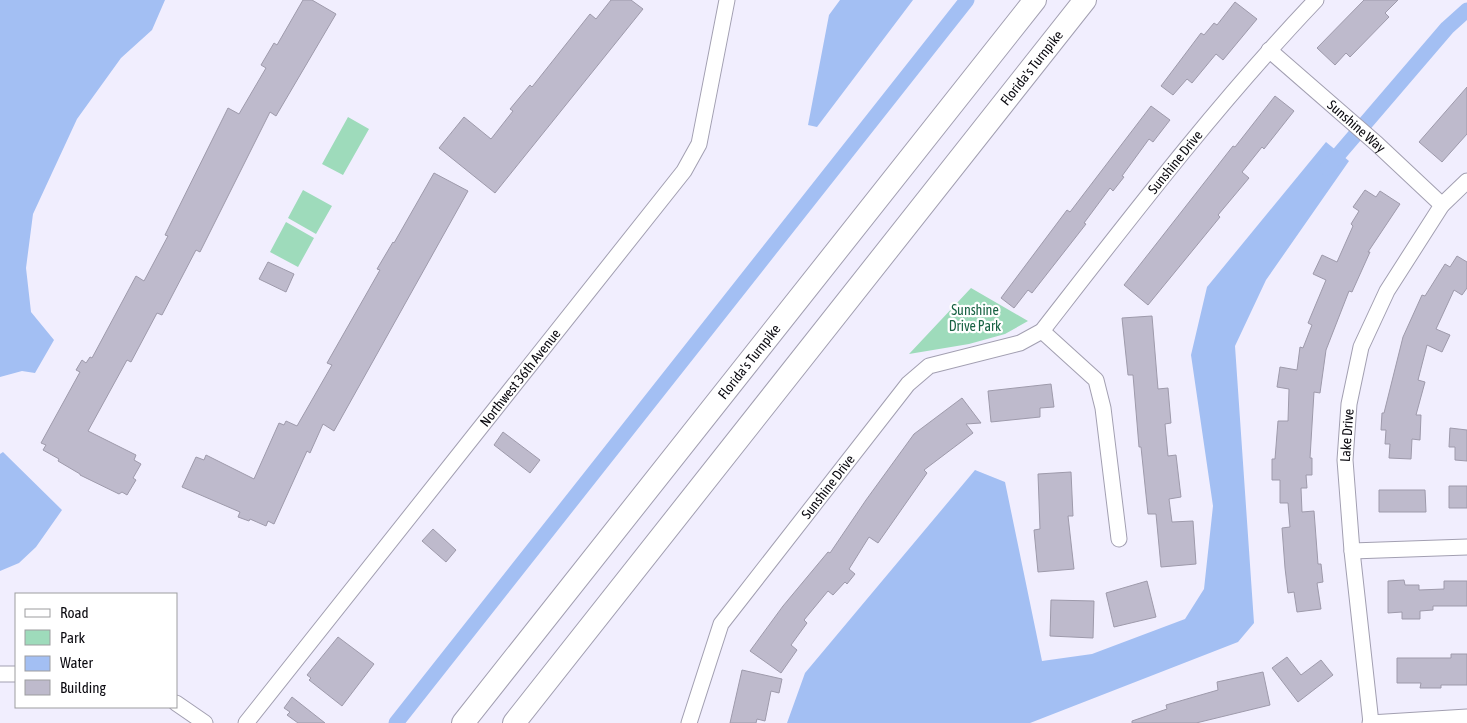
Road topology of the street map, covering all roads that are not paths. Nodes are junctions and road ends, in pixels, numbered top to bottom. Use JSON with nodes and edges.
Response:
{"nodes":[{"id":1,"x":727,"y":0,"type":"edge"},
{"id":2,"x":1035,"y":0,"type":"edge"},
{"id":3,"x":1085,"y":0,"type":"edge"},
{"id":4,"x":1316,"y":0,"type":"edge"},
{"id":5,"x":1268,"y":50,"type":"junction"},
{"id":6,"x":1467,"y":180,"type":"edge"},
{"id":7,"x":1442,"y":205,"type":"junction"},
{"id":8,"x":1042,"y":331,"type":"junction"},
{"id":9,"x":1118,"y":538,"type":"dead end"},
{"id":10,"x":1467,"y":547,"type":"edge"},
{"id":11,"x":1352,"y":551,"type":"junction"},
{"id":12,"x":0,"y":674,"type":"edge"},
{"id":13,"x":15,"y":674,"type":"edge"},
{"id":14,"x":178,"y":704,"type":"edge"},
{"id":15,"x":1467,"y":717,"type":"edge"},
{"id":16,"x":205,"y":723,"type":"edge"},
{"id":17,"x":246,"y":723,"type":"edge"},
{"id":18,"x":463,"y":723,"type":"edge"},
{"id":19,"x":514,"y":723,"type":"edge"},
{"id":20,"x":689,"y":723,"type":"edge"},
{"id":21,"x":1371,"y":723,"type":"edge"}],
"edges":[{"from":1,"to":17,"type":"street","name":"Northwest 36th Avenue"},
{"from":2,"to":18,"type":"highway","name":"Florida's Turnpike"},
{"from":3,"to":19,"type":"highway","name":"Florida's Turnpike"},
{"from":4,"to":5,"type":"street","name":"Sunshine Drive"},
{"from":5,"to":7,"type":"street","name":"Sunshine Way"},
{"from":5,"to":8,"type":"street","name":"Sunshine Drive"},
{"from":6,"to":7,"type":"street","name":"Lake Drive"},
{"from":7,"to":11,"type":"street","name":"Lake Drive"},
{"from":8,"to":9,"type":"street"},
{"from":8,"to":20,"type":"street","name":"Sunshine Drive"},
{"from":10,"to":11,"type":"street"},
{"from":11,"to":21,"type":"street","name":"Lake Drive"},
{"from":12,"to":13,"type":"street"},
{"from":14,"to":16,"type":"street"},
{"from":15,"to":21,"type":"street"}]}
